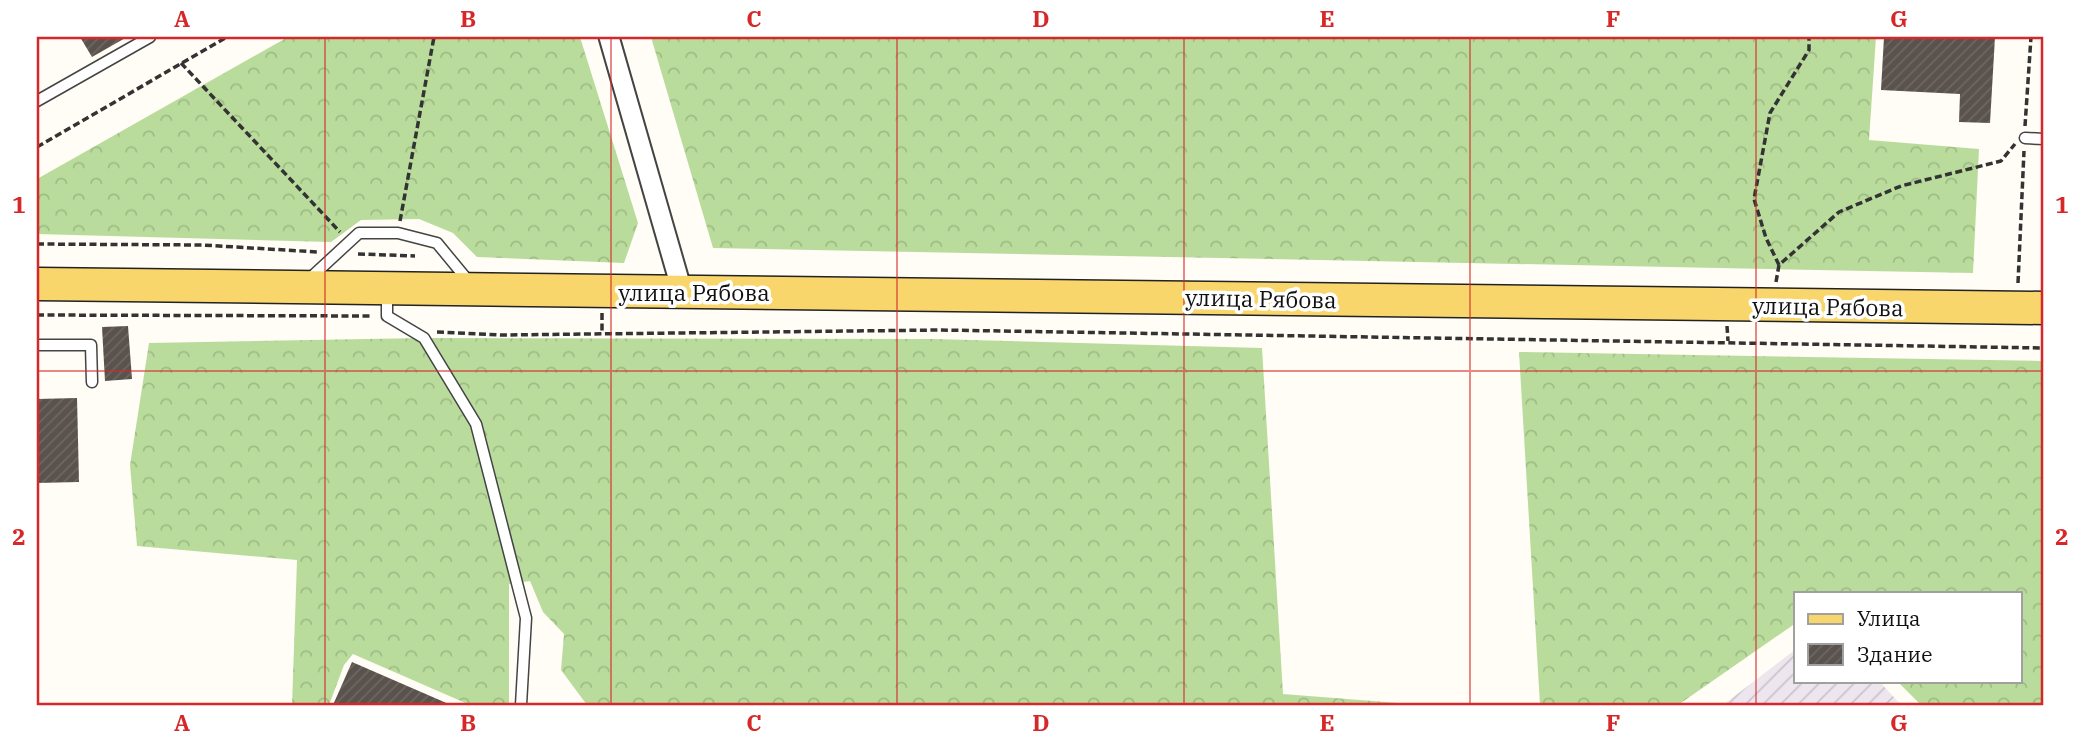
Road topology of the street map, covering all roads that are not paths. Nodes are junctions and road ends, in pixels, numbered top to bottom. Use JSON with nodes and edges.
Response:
{"nodes":[{"id":1,"x":150,"y":37,"type":"edge"},
{"id":2,"x":609,"y":37,"type":"edge"},
{"id":3,"x":37,"y":100,"type":"edge"},
{"id":4,"x":2025,"y":135,"type":"road end"},
{"id":5,"x":2044,"y":139,"type":"edge"},
{"id":6,"x":37,"y":284,"type":"edge"},
{"id":7,"x":301,"y":288,"type":"junction"},
{"id":8,"x":682,"y":291,"type":"junction"},
{"id":9,"x":477,"y":292,"type":"junction"},
{"id":10,"x":387,"y":302,"type":"junction"},
{"id":11,"x":2044,"y":308,"type":"edge"},
{"id":12,"x":37,"y":345,"type":"edge"},
{"id":13,"x":92,"y":382,"type":"dead end"},
{"id":14,"x":522,"y":705,"type":"edge"}],
"edges":[{"from":1,"to":3,"type":"lane"},
{"from":2,"to":8,"type":"street"},
{"from":4,"to":5,"type":"lane"},
{"from":6,"to":7,"type":"main road"},
{"from":7,"to":9,"type":"lane"},
{"from":7,"to":10,"type":"main road"},
{"from":8,"to":9,"type":"main road","name":"улица Рябова"},
{"from":8,"to":11,"type":"main road","name":"улица Рябова"},
{"from":9,"to":10,"type":"main road","name":"улица Рябова"},
{"from":10,"to":14,"type":"lane"},
{"from":12,"to":13,"type":"lane"}]}
